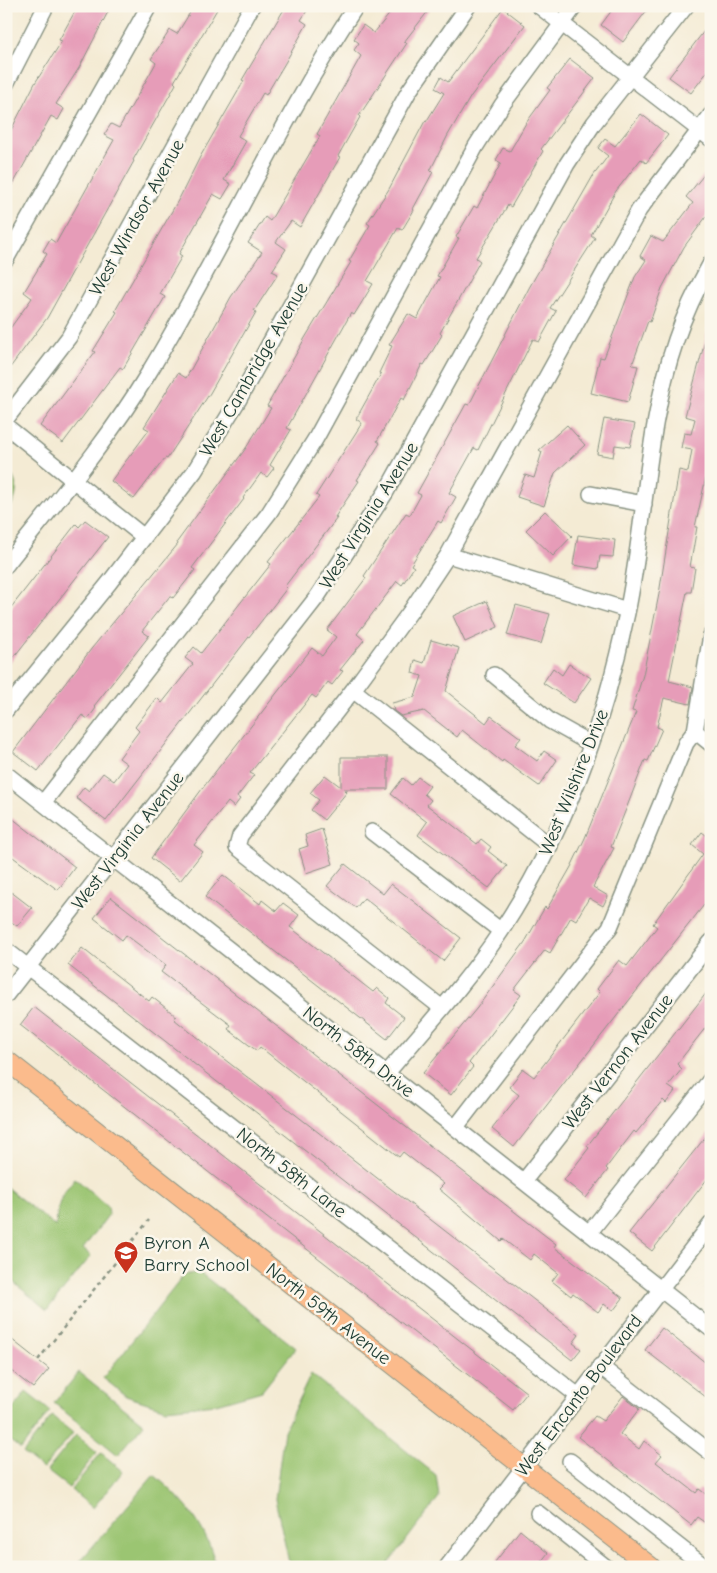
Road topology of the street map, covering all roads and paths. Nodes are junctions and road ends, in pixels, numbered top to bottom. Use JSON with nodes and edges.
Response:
{"nodes":[{"id":1,"x":46,"y":6,"type":"edge"},
{"id":2,"x":149,"y":6,"type":"edge"},
{"id":3,"x":252,"y":6,"type":"edge"},
{"id":4,"x":356,"y":6,"type":"edge"},
{"id":5,"x":468,"y":6,"type":"edge"},
{"id":6,"x":539,"y":6,"type":"edge"},
{"id":7,"x":575,"y":6,"type":"edge"},
{"id":8,"x":686,"y":6,"type":"edge"},
{"id":9,"x":562,"y":24,"type":"junction"},
{"id":10,"x":8,"y":76,"type":"edge"},
{"id":11,"x":630,"y":76,"type":"junction"},
{"id":12,"x":711,"y":115,"type":"edge"},
{"id":13,"x":705,"y":134,"type":"edge"},
{"id":14,"x":6,"y":259,"type":"edge"},
{"id":15,"x":711,"y":263,"type":"edge"},
{"id":16,"x":6,"y":420,"type":"edge"},
{"id":17,"x":6,"y":426,"type":"edge"},
{"id":18,"x":73,"y":480,"type":"junction"},
{"id":19,"x":591,"y":494,"type":"dead end"},
{"id":20,"x":644,"y":504,"type":"junction"},
{"id":21,"x":144,"y":537,"type":"junction"},
{"id":22,"x":448,"y":555,"type":"junction"},
{"id":23,"x":6,"y":565,"type":"edge"},
{"id":24,"x":627,"y":610,"type":"junction"},
{"id":25,"x":711,"y":635,"type":"edge"},
{"id":26,"x":494,"y":675,"type":"dead end"},
{"id":27,"x":353,"y":690,"type":"junction"},
{"id":28,"x":6,"y":710,"type":"edge"},
{"id":29,"x":695,"y":731,"type":"junction"},
{"id":30,"x":591,"y":744,"type":"junction"},
{"id":31,"x":711,"y":744,"type":"edge"},
{"id":32,"x":6,"y":774,"type":"edge"},
{"id":33,"x":43,"y":803,"type":"junction"},
{"id":34,"x":372,"y":832,"type":"dead end"},
{"id":35,"x":550,"y":846,"type":"junction"},
{"id":36,"x":113,"y":858,"type":"junction"},
{"id":37,"x":501,"y":931,"type":"junction"},
{"id":38,"x":711,"y":942,"type":"edge"},
{"id":39,"x":6,"y":950,"type":"edge"},
{"id":40,"x":28,"y":967,"type":"junction"},
{"id":41,"x":6,"y":995,"type":"edge"},
{"id":42,"x":442,"y":1008,"type":"junction"},
{"id":43,"x":6,"y":1060,"type":"edge"},
{"id":44,"x":387,"y":1074,"type":"junction"},
{"id":45,"x":711,"y":1079,"type":"edge"},
{"id":46,"x":456,"y":1127,"type":"junction"},
{"id":47,"x":524,"y":1181,"type":"junction"},
{"id":48,"x":149,"y":1220,"type":"dead end"},
{"id":49,"x":711,"y":1224,"type":"edge"},
{"id":50,"x":590,"y":1233,"type":"junction"},
{"id":51,"x":660,"y":1289,"type":"junction"},
{"id":52,"x":711,"y":1329,"type":"edge"},
{"id":53,"x":38,"y":1360,"type":"dead end"},
{"id":54,"x":600,"y":1366,"type":"junction"},
{"id":55,"x":577,"y":1396,"type":"junction"},
{"id":56,"x":711,"y":1453,"type":"edge"},
{"id":57,"x":570,"y":1461,"type":"dead end"},
{"id":58,"x":524,"y":1466,"type":"junction"},
{"id":59,"x":538,"y":1513,"type":"dead end"},
{"id":60,"x":447,"y":1567,"type":"edge"},
{"id":61,"x":606,"y":1567,"type":"edge"},
{"id":62,"x":651,"y":1567,"type":"edge"},
{"id":63,"x":705,"y":1567,"type":"edge"}],
"edges":[{"from":1,"to":10,"type":"street"},
{"from":2,"to":14,"type":"street"},
{"from":3,"to":16,"type":"street","name":"West Windsor Avenue"},
{"from":4,"to":18,"type":"street"},
{"from":5,"to":21,"type":"street","name":"West Cambridge Avenue"},
{"from":6,"to":9,"type":"street"},
{"from":7,"to":9,"type":"street"},
{"from":8,"to":11,"type":"street","name":"West Virginia Avenue"},
{"from":9,"to":11,"type":"street"},
{"from":9,"to":33,"type":"street"},
{"from":11,"to":13,"type":"street"},
{"from":11,"to":36,"type":"street","name":"West Virginia Avenue"},
{"from":12,"to":13,"type":"street"},
{"from":13,"to":22,"type":"street"},
{"from":15,"to":20,"type":"street","name":"West Wilshire Drive"},
{"from":17,"to":18,"type":"street"},
{"from":18,"to":21,"type":"street"},
{"from":18,"to":23,"type":"street"},
{"from":19,"to":20,"type":"street"},
{"from":20,"to":24,"type":"street","name":"West Wilshire Drive"},
{"from":21,"to":28,"type":"street","name":"West Cambridge Avenue"},
{"from":22,"to":24,"type":"street"},
{"from":22,"to":27,"type":"street"},
{"from":24,"to":30,"type":"street","name":"West Wilshire Drive"},
{"from":25,"to":29,"type":"street"},
{"from":26,"to":30,"type":"street"},
{"from":27,"to":35,"type":"street"},
{"from":27,"to":42,"type":"street"},
{"from":29,"to":31,"type":"street"},
{"from":29,"to":46,"type":"street"},
{"from":30,"to":35,"type":"street","name":"West Wilshire Drive"},
{"from":32,"to":33,"type":"street","name":"North 58th Drive"},
{"from":33,"to":36,"type":"street","name":"North 58th Drive"},
{"from":34,"to":37,"type":"street"},
{"from":35,"to":37,"type":"street","name":"West Wilshire Drive"},
{"from":36,"to":40,"type":"street","name":"West Virginia Avenue"},
{"from":36,"to":44,"type":"street","name":"North 58th Drive"},
{"from":37,"to":42,"type":"street","name":"West Wilshire Drive"},
{"from":38,"to":47,"type":"street","name":"West Vernon Avenue"},
{"from":39,"to":40,"type":"street","name":"North 58th Lane"},
{"from":40,"to":41,"type":"street","name":"West Virginia Avenue"},
{"from":40,"to":55,"type":"street","name":"North 58th Lane"},
{"from":42,"to":44,"type":"street","name":"West Wilshire Drive"},
{"from":43,"to":58,"type":"main road","name":"North 59th Avenue"},
{"from":44,"to":46,"type":"street","name":"North 58th Drive"},
{"from":45,"to":50,"type":"street"},
{"from":46,"to":47,"type":"street","name":"North 58th Drive"},
{"from":47,"to":50,"type":"street","name":"North 58th Drive"},
{"from":48,"to":53,"type":"path"},
{"from":49,"to":51,"type":"street","name":"West Encanto Boulevard"},
{"from":50,"to":51,"type":"street","name":"North 58th Drive"},
{"from":51,"to":52,"type":"street","name":"North 58th Drive"},
{"from":51,"to":54,"type":"street","name":"West Encanto Boulevard"},
{"from":54,"to":55,"type":"street","name":"West Encanto Boulevard"},
{"from":54,"to":56,"type":"street"},
{"from":55,"to":58,"type":"street","name":"West Encanto Boulevard"},
{"from":57,"to":63,"type":"street"},
{"from":58,"to":60,"type":"street","name":"West Encanto Boulevard"},
{"from":58,"to":62,"type":"main road","name":"North 59th Avenue"},
{"from":59,"to":61,"type":"street"}]}
